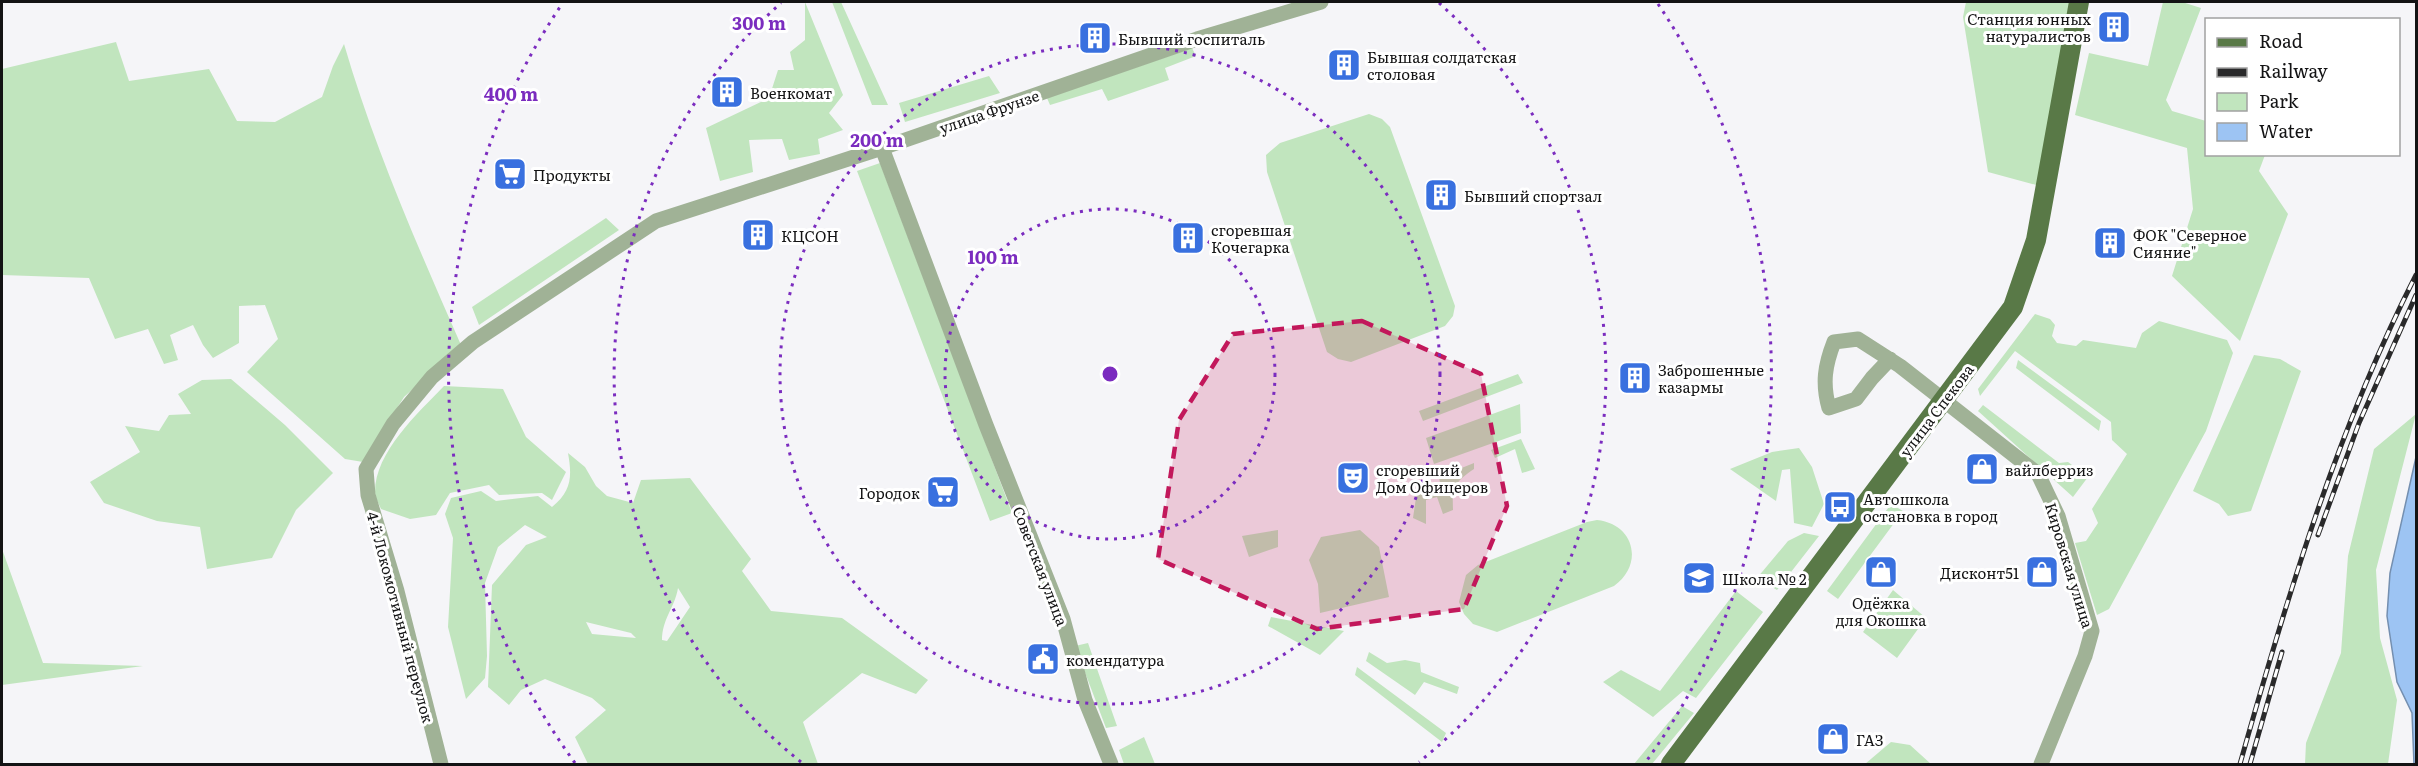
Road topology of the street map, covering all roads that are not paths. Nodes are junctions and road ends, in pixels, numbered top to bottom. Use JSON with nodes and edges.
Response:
{"nodes":[{"id":1,"x":1321,"y":2,"type":"edge"},
{"id":2,"x":2079,"y":2,"type":"edge"},
{"id":3,"x":882,"y":148,"type":"junction"},
{"id":4,"x":1890,"y":359,"type":"junction"},
{"id":5,"x":1943,"y":401,"type":"junction"},
{"id":6,"x":366,"y":469,"type":"joint"},
{"id":7,"x":441,"y":765,"type":"edge"},
{"id":8,"x":1111,"y":765,"type":"edge"},
{"id":9,"x":1671,"y":765,"type":"edge"},
{"id":10,"x":2041,"y":765,"type":"edge"}],
"edges":[{"from":1,"to":3,"type":"street","name":"улица Фрунзе"},
{"from":2,"to":5,"type":"main road","name":"улица Спекова"},
{"from":3,"to":6,"type":"street","name":"улица Фрунзе"},
{"from":3,"to":8,"type":"street","name":"Советская улица"},
{"from":4,"to":4,"type":"street","name":"Кировская улица"},
{"from":4,"to":5,"type":"street","name":"Кировская улица"},
{"from":5,"to":9,"type":"main road","name":"улица Спекова"},
{"from":5,"to":10,"type":"street","name":"Кировская улица"},
{"from":6,"to":7,"type":"street","name":"4-й Локомотивный переулок"}]}
